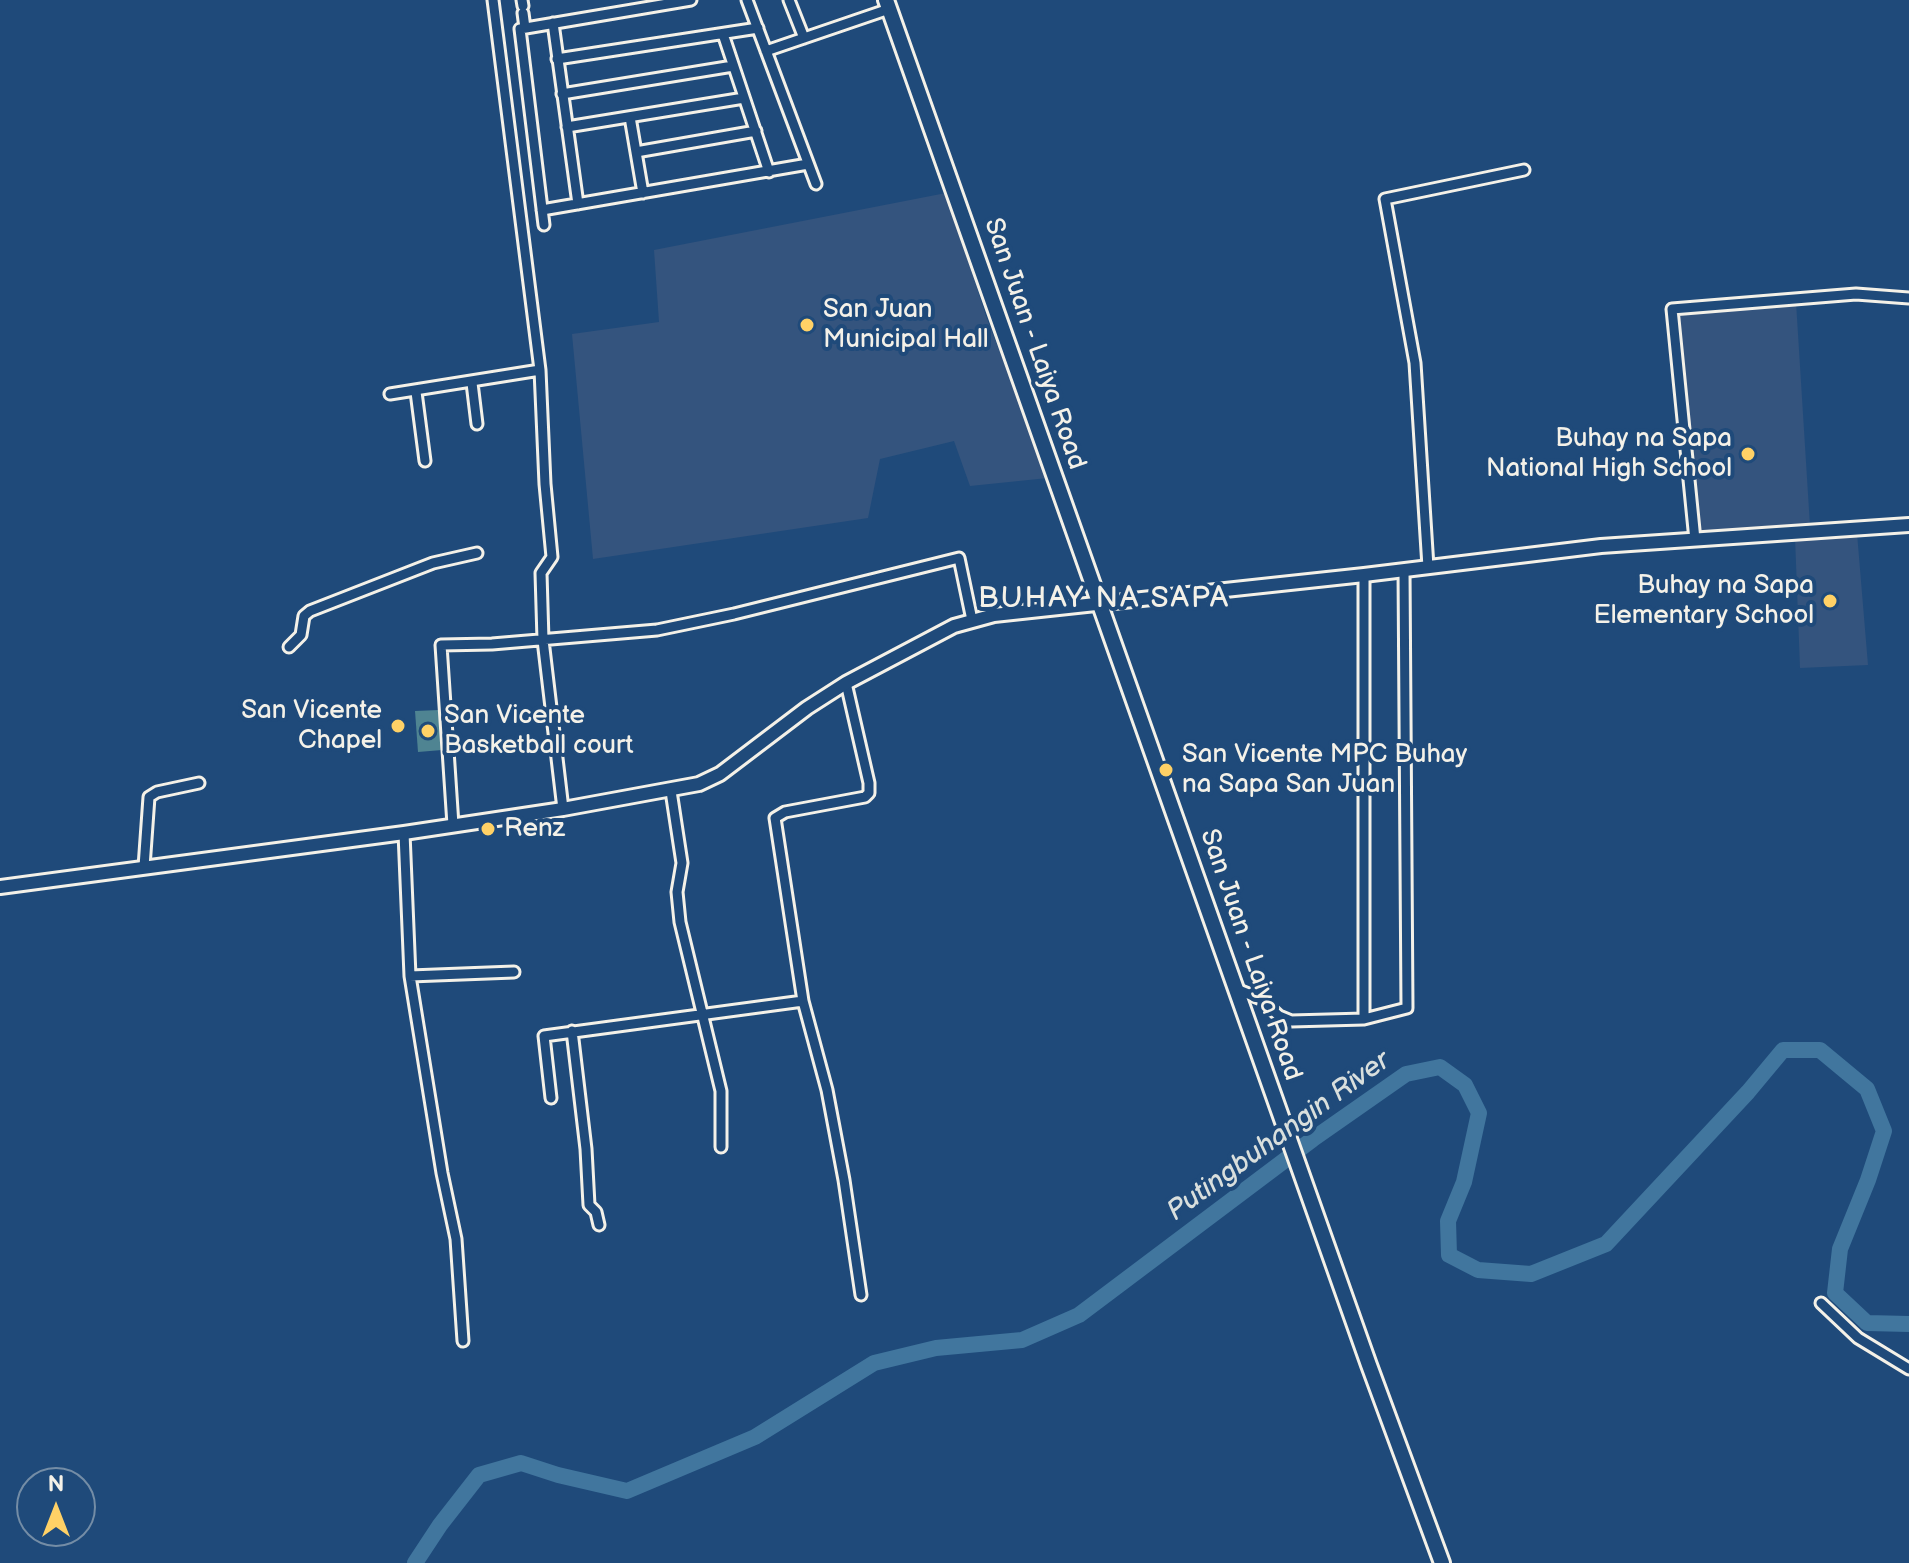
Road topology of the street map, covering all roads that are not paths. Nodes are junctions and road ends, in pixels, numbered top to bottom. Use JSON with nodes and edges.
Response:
{"nodes":[{"id":1,"x":493,"y":0,"type":"edge"},
{"id":2,"x":691,"y":0,"type":"edge"},
{"id":3,"x":747,"y":0,"type":"edge"},
{"id":4,"x":789,"y":0,"type":"edge"},
{"id":5,"x":888,"y":5,"type":"edge"},
{"id":6,"x":523,"y":6,"type":"edge"},
{"id":7,"x":553,"y":23,"type":"junction"},
{"id":8,"x":525,"y":28,"type":"junction"},
{"id":9,"x":758,"y":28,"type":"junction"},
{"id":10,"x":723,"y":34,"type":"junction"},
{"id":11,"x":804,"y":38,"type":"junction"},
{"id":12,"x":766,"y":51,"type":"junction"},
{"id":13,"x":557,"y":59,"type":"junction"},
{"id":14,"x":733,"y":66,"type":"junction"},
{"id":15,"x":562,"y":94,"type":"junction"},
{"id":16,"x":744,"y":98,"type":"junction"},
{"id":17,"x":630,"y":117,"type":"junction"},
{"id":18,"x":567,"y":127,"type":"junction"},
{"id":19,"x":756,"y":131,"type":"junction"},
{"id":20,"x":533,"y":133,"type":"junction"},
{"id":21,"x":515,"y":135,"type":"dead end"},
{"id":22,"x":636,"y":152,"type":"junction"},
{"id":23,"x":808,"y":164,"type":"junction"},
{"id":24,"x":1524,"y":170,"type":"dead end"},
{"id":25,"x":769,"y":172,"type":"junction"},
{"id":26,"x":816,"y":184,"type":"dead end"},
{"id":27,"x":643,"y":193,"type":"junction"},
{"id":28,"x":578,"y":204,"type":"junction"},
{"id":29,"x":542,"y":210,"type":"junction"},
{"id":30,"x":544,"y":225,"type":"dead end"},
{"id":31,"x":1909,"y":298,"type":"edge"},
{"id":32,"x":540,"y":370,"type":"junction"},
{"id":33,"x":472,"y":383,"type":"junction"},
{"id":34,"x":416,"y":392,"type":"junction"},
{"id":35,"x":390,"y":394,"type":"dead end"},
{"id":36,"x":477,"y":424,"type":"dead end"},
{"id":37,"x":425,"y":461,"type":"dead end"},
{"id":38,"x":1909,"y":525,"type":"edge"},
{"id":39,"x":1695,"y":540,"type":"junction"},
{"id":40,"x":477,"y":553,"type":"dead end"},
{"id":41,"x":1428,"y":567,"type":"junction"},
{"id":42,"x":1404,"y":570,"type":"junction"},
{"id":43,"x":1364,"y":575,"type":"junction"},
{"id":44,"x":1100,"y":604,"type":"junction"},
{"id":45,"x":972,"y":620,"type":"junction"},
{"id":46,"x":543,"y":640,"type":"junction"},
{"id":47,"x":289,"y":647,"type":"dead end"},
{"id":48,"x":846,"y":683,"type":"junction"},
{"id":49,"x":199,"y":783,"type":"dead end"},
{"id":50,"x":671,"y":791,"type":"junction"},
{"id":51,"x":563,"y":809,"type":"junction"},
{"id":52,"x":453,"y":825,"type":"junction"},
{"id":53,"x":404,"y":833,"type":"junction"},
{"id":54,"x":144,"y":867,"type":"junction"},
{"id":55,"x":0,"y":887,"type":"edge"},
{"id":56,"x":514,"y":972,"type":"dead end"},
{"id":57,"x":410,"y":976,"type":"junction"},
{"id":58,"x":1236,"y":989,"type":"junction"},
{"id":59,"x":803,"y":1001,"type":"junction"},
{"id":60,"x":703,"y":1014,"type":"junction"},
{"id":61,"x":1364,"y":1019,"type":"junction"},
{"id":62,"x":572,"y":1031,"type":"junction"},
{"id":63,"x":551,"y":1098,"type":"dead end"},
{"id":64,"x":721,"y":1147,"type":"dead end"},
{"id":65,"x":599,"y":1225,"type":"dead end"},
{"id":66,"x":861,"y":1295,"type":"dead end"},
{"id":67,"x":1821,"y":1303,"type":"dead end"},
{"id":68,"x":463,"y":1341,"type":"dead end"},
{"id":69,"x":1909,"y":1369,"type":"edge"},
{"id":70,"x":1442,"y":1563,"type":"edge"}],
"edges":[{"from":1,"to":32,"type":"street"},
{"from":2,"to":7,"type":"street"},
{"from":3,"to":9,"type":"street"},
{"from":4,"to":11,"type":"street"},
{"from":5,"to":11,"type":"street"},
{"from":5,"to":44,"type":"main road","name":"San Juan - Laiya Road"},
{"from":6,"to":8,"type":"street"},
{"from":7,"to":8,"type":"street"},
{"from":7,"to":13,"type":"street"},
{"from":8,"to":20,"type":"street"},
{"from":9,"to":10,"type":"street"},
{"from":9,"to":12,"type":"street"},
{"from":10,"to":13,"type":"street"},
{"from":10,"to":14,"type":"street"},
{"from":11,"to":12,"type":"street"},
{"from":12,"to":23,"type":"street"},
{"from":13,"to":15,"type":"street"},
{"from":14,"to":15,"type":"street"},
{"from":14,"to":16,"type":"street"},
{"from":15,"to":18,"type":"street"},
{"from":16,"to":17,"type":"street"},
{"from":16,"to":19,"type":"street"},
{"from":17,"to":18,"type":"street"},
{"from":17,"to":22,"type":"street"},
{"from":18,"to":28,"type":"street"},
{"from":19,"to":22,"type":"street"},
{"from":19,"to":25,"type":"street"},
{"from":20,"to":21,"type":"street"},
{"from":20,"to":29,"type":"street"},
{"from":22,"to":27,"type":"street"},
{"from":23,"to":25,"type":"street"},
{"from":23,"to":26,"type":"street"},
{"from":24,"to":41,"type":"street"},
{"from":25,"to":27,"type":"street"},
{"from":27,"to":28,"type":"street"},
{"from":28,"to":29,"type":"street"},
{"from":29,"to":30,"type":"street"},
{"from":31,"to":39,"type":"street"},
{"from":32,"to":33,"type":"street"},
{"from":32,"to":46,"type":"street"},
{"from":33,"to":34,"type":"street"},
{"from":33,"to":36,"type":"street"},
{"from":34,"to":35,"type":"street"},
{"from":34,"to":37,"type":"street"},
{"from":38,"to":39,"type":"street"},
{"from":39,"to":41,"type":"street"},
{"from":40,"to":47,"type":"street"},
{"from":41,"to":42,"type":"street"},
{"from":42,"to":43,"type":"street"},
{"from":42,"to":61,"type":"street"},
{"from":43,"to":44,"type":"street"},
{"from":43,"to":61,"type":"street"},
{"from":44,"to":45,"type":"street"},
{"from":44,"to":58,"type":"main road","name":"San Juan - Laiya Road"},
{"from":45,"to":46,"type":"street"},
{"from":45,"to":48,"type":"street"},
{"from":46,"to":51,"type":"street"},
{"from":46,"to":52,"type":"street"},
{"from":48,"to":50,"type":"street"},
{"from":48,"to":59,"type":"street"},
{"from":49,"to":54,"type":"street"},
{"from":50,"to":51,"type":"street"},
{"from":50,"to":60,"type":"street"},
{"from":51,"to":52,"type":"street"},
{"from":52,"to":53,"type":"street"},
{"from":53,"to":54,"type":"street"},
{"from":53,"to":57,"type":"street"},
{"from":54,"to":55,"type":"street"},
{"from":56,"to":57,"type":"street"},
{"from":57,"to":68,"type":"street"},
{"from":58,"to":61,"type":"street"},
{"from":58,"to":70,"type":"main road","name":"San Juan - Laiya Road"},
{"from":59,"to":60,"type":"street"},
{"from":59,"to":66,"type":"street"},
{"from":60,"to":62,"type":"street"},
{"from":60,"to":64,"type":"street"},
{"from":62,"to":63,"type":"street"},
{"from":62,"to":65,"type":"street"},
{"from":67,"to":69,"type":"street"}]}
